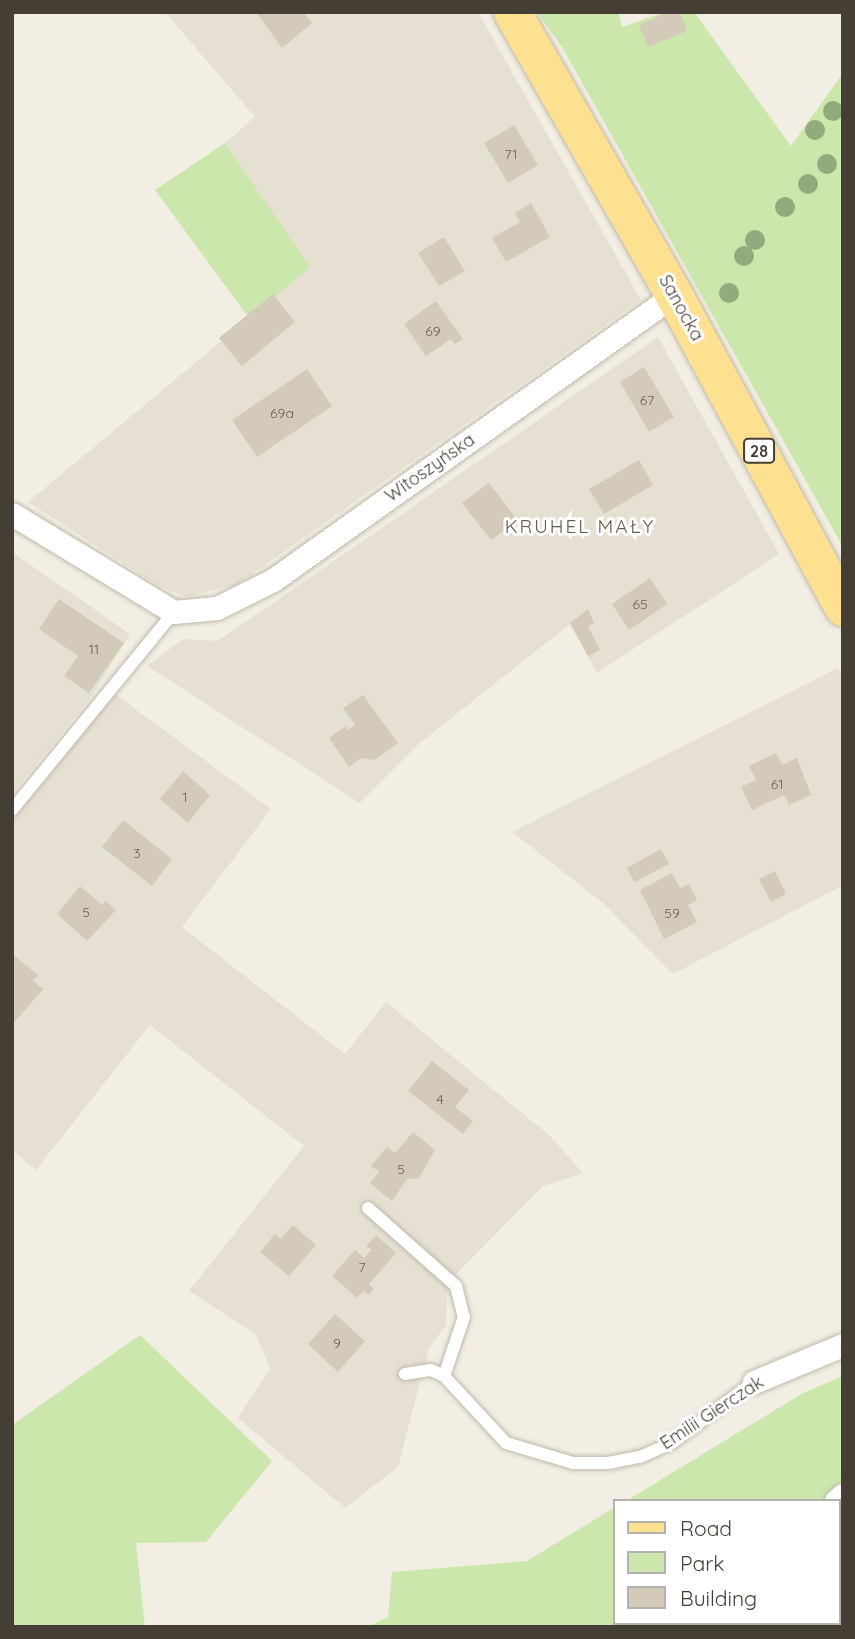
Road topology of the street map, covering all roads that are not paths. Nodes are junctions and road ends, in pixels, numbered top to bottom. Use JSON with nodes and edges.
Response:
{"nodes":[{"id":1,"x":512,"y":12,"type":"edge"},
{"id":2,"x":674,"y":295,"type":"junction"},
{"id":3,"x":12,"y":514,"type":"edge"},
{"id":4,"x":843,"y":607,"type":"edge"},
{"id":5,"x":174,"y":612,"type":"junction"},
{"id":6,"x":12,"y":810,"type":"edge"},
{"id":7,"x":368,"y":1208,"type":"dead end"},
{"id":8,"x":843,"y":1345,"type":"edge"},
{"id":9,"x":405,"y":1374,"type":"dead end"},
{"id":10,"x":443,"y":1376,"type":"junction"},
{"id":11,"x":754,"y":1382,"type":"joint"}],
"edges":[{"from":1,"to":2,"type":"main road","name":"Sanocka","number":"28"},
{"from":2,"to":4,"type":"main road","name":"Sanocka","number":"28"},
{"from":2,"to":5,"type":"street","name":"Witoszyńska"},
{"from":3,"to":5,"type":"street"},
{"from":5,"to":6,"type":"lane"},
{"from":7,"to":10,"type":"lane"},
{"from":8,"to":11,"type":"street","name":"Emilii Gierczak"},
{"from":9,"to":10,"type":"lane"},
{"from":10,"to":11,"type":"lane","name":"Emilii Gierczak"}]}
